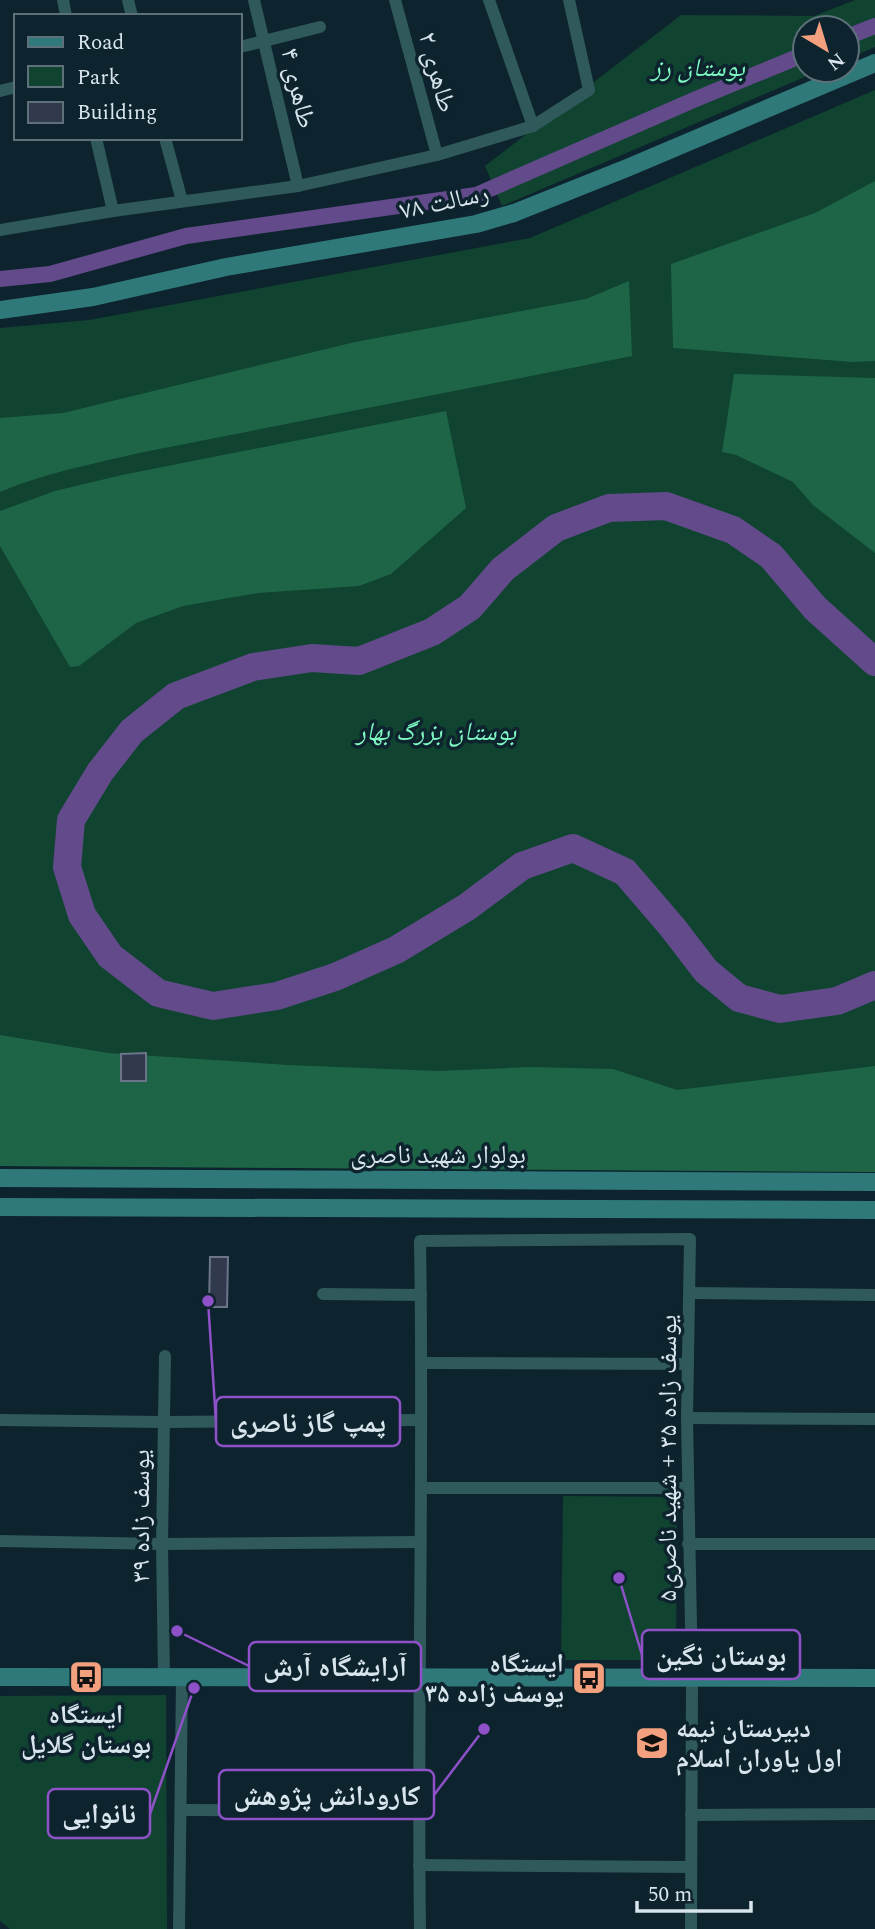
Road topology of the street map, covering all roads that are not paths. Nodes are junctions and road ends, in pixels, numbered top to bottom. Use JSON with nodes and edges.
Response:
{"nodes":[{"id":1,"x":254,"y":0,"type":"edge"},
{"id":2,"x":395,"y":0,"type":"edge"},
{"id":3,"x":489,"y":0,"type":"edge"},
{"id":4,"x":569,"y":0,"type":"edge"},
{"id":5,"x":320,"y":27,"type":"dead end"},
{"id":6,"x":264,"y":39,"type":"junction"},
{"id":7,"x":242,"y":46,"type":"edge"},
{"id":8,"x":875,"y":62,"type":"edge"},
{"id":9,"x":533,"y":126,"type":"junction"},
{"id":10,"x":96,"y":140,"type":"edge"},
{"id":11,"x":166,"y":140,"type":"edge"},
{"id":12,"x":437,"y":155,"type":"junction"},
{"id":13,"x":298,"y":186,"type":"junction"},
{"id":14,"x":182,"y":201,"type":"junction"},
{"id":15,"x":113,"y":211,"type":"junction"},
{"id":16,"x":0,"y":230,"type":"edge"},
{"id":17,"x":0,"y":310,"type":"edge"},
{"id":18,"x":0,"y":1178,"type":"edge"},
{"id":19,"x":453,"y":1180,"type":"junction"},
{"id":20,"x":875,"y":1182,"type":"edge"},
{"id":21,"x":0,"y":1207,"type":"edge"},
{"id":22,"x":453,"y":1209,"type":"junction"},
{"id":23,"x":875,"y":1210,"type":"edge"},
{"id":24,"x":690,"y":1293,"type":"junction"},
{"id":25,"x":323,"y":1294,"type":"dead end"},
{"id":26,"x":875,"y":1295,"type":"edge"},
{"id":27,"x":421,"y":1296,"type":"junction"},
{"id":28,"x":164,"y":1356,"type":"dead end"},
{"id":29,"x":422,"y":1363,"type":"junction"},
{"id":30,"x":688,"y":1364,"type":"junction"},
{"id":31,"x":687,"y":1418,"type":"junction"},
{"id":32,"x":875,"y":1419,"type":"edge"},
{"id":33,"x":0,"y":1420,"type":"edge"},
{"id":34,"x":421,"y":1420,"type":"junction"},
{"id":35,"x":163,"y":1422,"type":"junction"},
{"id":36,"x":421,"y":1488,"type":"junction"},
{"id":37,"x":688,"y":1488,"type":"junction"},
{"id":38,"x":0,"y":1541,"type":"edge"},
{"id":39,"x":421,"y":1542,"type":"junction"},
{"id":40,"x":162,"y":1544,"type":"junction"},
{"id":41,"x":688,"y":1544,"type":"junction"},
{"id":42,"x":875,"y":1544,"type":"edge"},
{"id":43,"x":0,"y":1677,"type":"edge"},
{"id":44,"x":163,"y":1677,"type":"junction"},
{"id":45,"x":182,"y":1677,"type":"junction"},
{"id":46,"x":418,"y":1677,"type":"junction"},
{"id":47,"x":692,"y":1678,"type":"junction"},
{"id":48,"x":875,"y":1678,"type":"edge"},
{"id":49,"x":182,"y":1810,"type":"junction"},
{"id":50,"x":418,"y":1811,"type":"junction"},
{"id":51,"x":875,"y":1814,"type":"edge"},
{"id":52,"x":691,"y":1815,"type":"junction"},
{"id":53,"x":419,"y":1865,"type":"junction"},
{"id":54,"x":691,"y":1867,"type":"junction"},
{"id":55,"x":179,"y":1929,"type":"edge"},
{"id":56,"x":420,"y":1929,"type":"edge"},
{"id":57,"x":691,"y":1929,"type":"edge"}],
"edges":[{"from":1,"to":6,"type":"street","name":"طاهری ۴"},
{"from":2,"to":12,"type":"street","name":"طاهری ۲"},
{"from":3,"to":9,"type":"street"},
{"from":4,"to":9,"type":"street"},
{"from":5,"to":6,"type":"street"},
{"from":6,"to":7,"type":"street"},
{"from":6,"to":13,"type":"street","name":"طاهری ۴"},
{"from":8,"to":17,"type":"street","name":"رسالت ۷۸"},
{"from":9,"to":12,"type":"street"},
{"from":10,"to":15,"type":"street"},
{"from":11,"to":14,"type":"street"},
{"from":12,"to":13,"type":"street"},
{"from":13,"to":14,"type":"street"},
{"from":14,"to":15,"type":"street"},
{"from":15,"to":16,"type":"street"},
{"from":18,"to":19,"type":"street","name":"بولوار شهید ناصری"},
{"from":19,"to":20,"type":"street","name":"بولوار شهید ناصری"},
{"from":19,"to":22,"type":"street"},
{"from":21,"to":22,"type":"street","name":"بولوار شهید ناصری"},
{"from":22,"to":23,"type":"street","name":"بولوار شهید ناصری"},
{"from":24,"to":26,"type":"street"},
{"from":24,"to":27,"type":"street","name":"یوسف زاده ۳۵ + شهید ناصری۵"},
{"from":24,"to":30,"type":"street","name":"یوسف زاده ۳۵ + شهید ناصری۵"},
{"from":25,"to":27,"type":"street"},
{"from":27,"to":29,"type":"street"},
{"from":28,"to":35,"type":"street","name":"یوسف زاده ۳۹"},
{"from":29,"to":30,"type":"street"},
{"from":29,"to":34,"type":"street"},
{"from":30,"to":31,"type":"street","name":"یوسف زاده ۳۵ + شهید ناصری۵"},
{"from":31,"to":32,"type":"street"},
{"from":31,"to":37,"type":"street","name":"یوسف زاده ۳۵ + شهید ناصری۵"},
{"from":33,"to":35,"type":"street"},
{"from":34,"to":35,"type":"street"},
{"from":34,"to":36,"type":"street"},
{"from":35,"to":40,"type":"street","name":"یوسف زاده ۳۹"},
{"from":36,"to":37,"type":"street"},
{"from":36,"to":39,"type":"street"},
{"from":37,"to":41,"type":"street","name":"یوسف زاده ۳۵ + شهید ناصری۵"},
{"from":38,"to":40,"type":"street"},
{"from":39,"to":40,"type":"street"},
{"from":39,"to":46,"type":"street"},
{"from":40,"to":44,"type":"street","name":"یوسف زاده ۳۹"},
{"from":41,"to":42,"type":"street"},
{"from":41,"to":47,"type":"street","name":"یوسف زاده ۳۵ + شهید ناصری۵"},
{"from":43,"to":44,"type":"street"},
{"from":44,"to":45,"type":"street"},
{"from":45,"to":46,"type":"street"},
{"from":45,"to":49,"type":"street"},
{"from":46,"to":47,"type":"street"},
{"from":46,"to":50,"type":"street"},
{"from":47,"to":48,"type":"street"},
{"from":47,"to":52,"type":"street","name":"یوسف زاده ۳۵ + شهید ناصری۵"},
{"from":49,"to":50,"type":"street"},
{"from":49,"to":55,"type":"street"},
{"from":50,"to":53,"type":"street"},
{"from":51,"to":52,"type":"street"},
{"from":52,"to":54,"type":"street","name":"یوسف زاده ۳۵ + شهید ناصری۵"},
{"from":53,"to":54,"type":"street"},
{"from":53,"to":56,"type":"street"},
{"from":54,"to":57,"type":"street","name":"یوسف زاده ۳۵ + شهید ناصری۵"}]}
